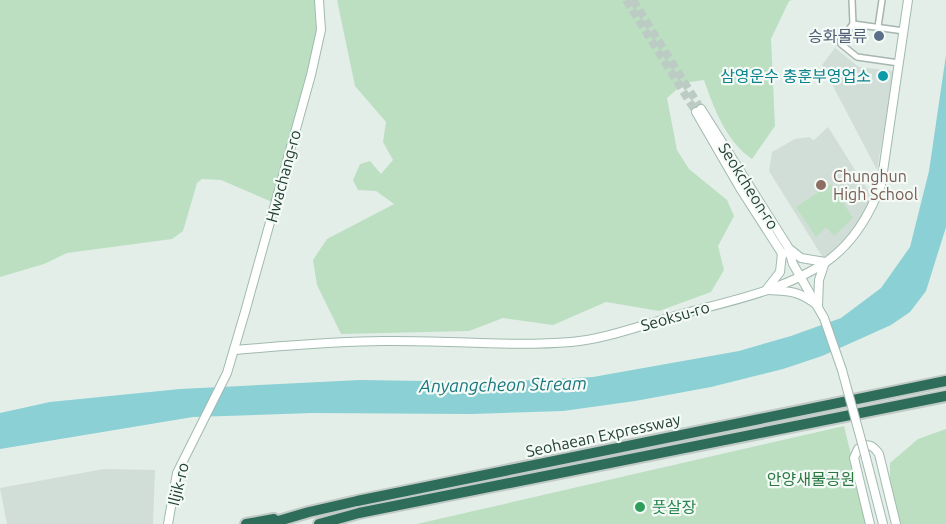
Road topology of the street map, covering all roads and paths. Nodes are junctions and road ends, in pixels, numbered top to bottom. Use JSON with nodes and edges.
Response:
{"nodes":[{"id":1,"x":319,"y":0,"type":"edge"},
{"id":2,"x":852,"y":0,"type":"edge"},
{"id":3,"x":882,"y":0,"type":"edge"},
{"id":4,"x":908,"y":0,"type":"edge"},
{"id":5,"x":852,"y":24,"type":"junction"},
{"id":6,"x":878,"y":27,"type":"junction"},
{"id":7,"x":904,"y":31,"type":"junction"},
{"id":8,"x":899,"y":63,"type":"junction"},
{"id":9,"x":698,"y":110,"type":"tunnel mouth"},
{"id":10,"x":785,"y":250,"type":"junction"},
{"id":11,"x":825,"y":262,"type":"junction"},
{"id":12,"x":800,"y":276,"type":"junction"},
{"id":13,"x":766,"y":290,"type":"junction"},
{"id":14,"x":818,"y":306,"type":"junction"},
{"id":15,"x":234,"y":350,"type":"junction"},
{"id":16,"x":946,"y":381,"type":"edge"},
{"id":17,"x":946,"y":396,"type":"edge"},
{"id":18,"x":309,"y":512,"type":"junction"},
{"id":19,"x":168,"y":524,"type":"edge"},
{"id":20,"x":246,"y":524,"type":"edge"},
{"id":21,"x":268,"y":524,"type":"edge"},
{"id":22,"x":319,"y":524,"type":"edge"},
{"id":23,"x":870,"y":524,"type":"edge"},
{"id":24,"x":883,"y":524,"type":"edge"},
{"id":25,"x":896,"y":524,"type":"edge"}],
"edges":[{"from":1,"to":15,"type":"street","name":"Hwachang-ro"},
{"from":2,"to":5,"type":"street"},
{"from":3,"to":6,"type":"street"},
{"from":4,"to":7,"type":"street","name":"Seoksu-ro"},
{"from":5,"to":6,"type":"street"},
{"from":5,"to":8,"type":"street"},
{"from":6,"to":7,"type":"street"},
{"from":7,"to":8,"type":"street","name":"Seoksu-ro"},
{"from":8,"to":11,"type":"street","name":"Seoksu-ro"},
{"from":9,"to":10,"type":"street","name":"Seokcheon-ro"},
{"from":10,"to":11,"type":"street"},
{"from":10,"to":12,"type":"street","name":"Seokcheon-ro"},
{"from":10,"to":13,"type":"street"},
{"from":11,"to":12,"type":"street","name":"Seoksu-ro"},
{"from":11,"to":14,"type":"street"},
{"from":12,"to":13,"type":"street","name":"Seoksu-ro"},
{"from":12,"to":14,"type":"street","name":"Seokcheon-ro"},
{"from":13,"to":14,"type":"street"},
{"from":13,"to":15,"type":"street","name":"Seoksu-ro"},
{"from":14,"to":24,"type":"street","name":"Seokcheon-ro","bridge":true},
{"from":15,"to":19,"type":"street","name":"Iljik-ro"},
{"from":16,"to":18,"type":"highway","name":"Seohaean Expressway"},
{"from":17,"to":22,"type":"highway","name":"Seohaean Expressway"},
{"from":18,"to":20,"type":"highway"},
{"from":18,"to":21,"type":"highway","name":"Seohaean Expressway"},
{"from":23,"to":25,"type":"street"}]}
